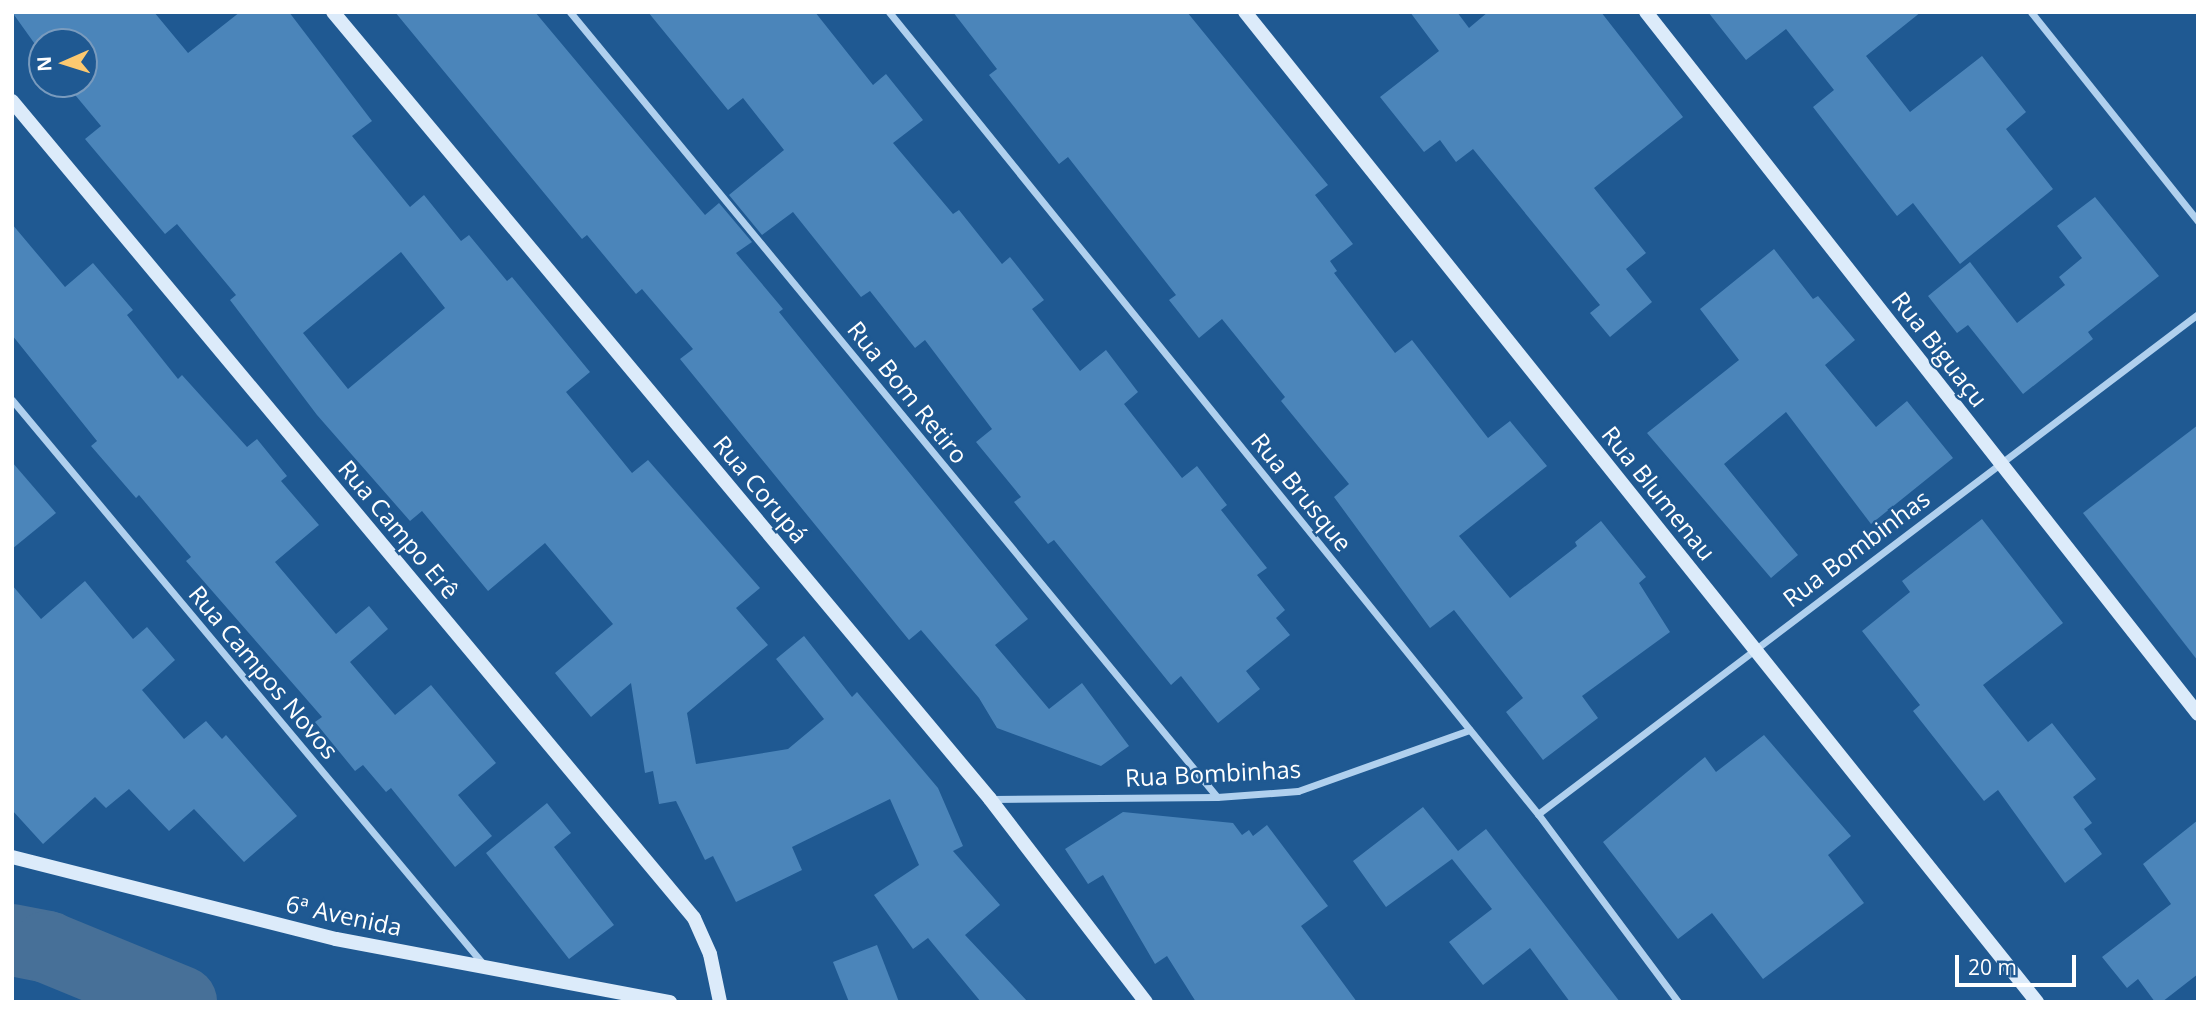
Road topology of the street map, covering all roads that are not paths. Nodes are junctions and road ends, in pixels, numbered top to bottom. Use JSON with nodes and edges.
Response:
{"nodes":[{"id":1,"x":333,"y":12,"type":"edge"},
{"id":2,"x":570,"y":12,"type":"edge"},
{"id":3,"x":889,"y":12,"type":"edge"},
{"id":4,"x":1245,"y":12,"type":"edge"},
{"id":5,"x":1646,"y":12,"type":"edge"},
{"id":6,"x":2031,"y":12,"type":"edge"},
{"id":7,"x":12,"y":101,"type":"edge"},
{"id":8,"x":2198,"y":221,"type":"edge"},
{"id":9,"x":2198,"y":314,"type":"edge"},
{"id":10,"x":12,"y":400,"type":"edge"},
{"id":11,"x":2001,"y":463,"type":"junction"},
{"id":12,"x":1755,"y":649,"type":"junction"},
{"id":13,"x":2198,"y":714,"type":"edge"},
{"id":14,"x":1469,"y":730,"type":"junction"},
{"id":15,"x":1217,"y":797,"type":"junction"},
{"id":16,"x":990,"y":799,"type":"junction"},
{"id":17,"x":1538,"y":814,"type":"junction"},
{"id":18,"x":12,"y":857,"type":"edge"},
{"id":19,"x":485,"y":968,"type":"junction"},
{"id":20,"x":670,"y":1002,"type":"edge"},
{"id":21,"x":720,"y":1002,"type":"edge"},
{"id":22,"x":1146,"y":1002,"type":"edge"},
{"id":23,"x":1678,"y":1002,"type":"edge"},
{"id":24,"x":2037,"y":1002,"type":"edge"}],
"edges":[{"from":1,"to":16,"type":"street","name":"Rua Corupá"},
{"from":2,"to":15,"type":"street","name":"Rua Bom Retiro"},
{"from":3,"to":14,"type":"street","name":"Rua Brusque"},
{"from":4,"to":12,"type":"street","name":"Rua Blumenau"},
{"from":5,"to":11,"type":"street","name":"Rua Biguaçu"},
{"from":6,"to":8,"type":"street"},
{"from":7,"to":21,"type":"street","name":"Rua Campo Erê"},
{"from":9,"to":11,"type":"street","name":"Rua Bombinhas"},
{"from":10,"to":19,"type":"street","name":"Rua Campos Novos"},
{"from":11,"to":12,"type":"street","name":"Rua Bombinhas"},
{"from":11,"to":13,"type":"street","name":"Rua Biguaçu"},
{"from":12,"to":17,"type":"street","name":"Rua Bombinhas"},
{"from":12,"to":24,"type":"street","name":"Rua Blumenau"},
{"from":14,"to":15,"type":"street","name":"Rua Bombinhas"},
{"from":14,"to":17,"type":"street","name":"Rua Brusque"},
{"from":15,"to":16,"type":"street","name":"Rua Bombinhas"},
{"from":16,"to":22,"type":"street","name":"Rua Corupá"},
{"from":17,"to":23,"type":"street","name":"Rua Brusque"},
{"from":18,"to":19,"type":"street","name":"6ª Avenida"},
{"from":19,"to":20,"type":"street","name":"6ª Avenida"}]}
